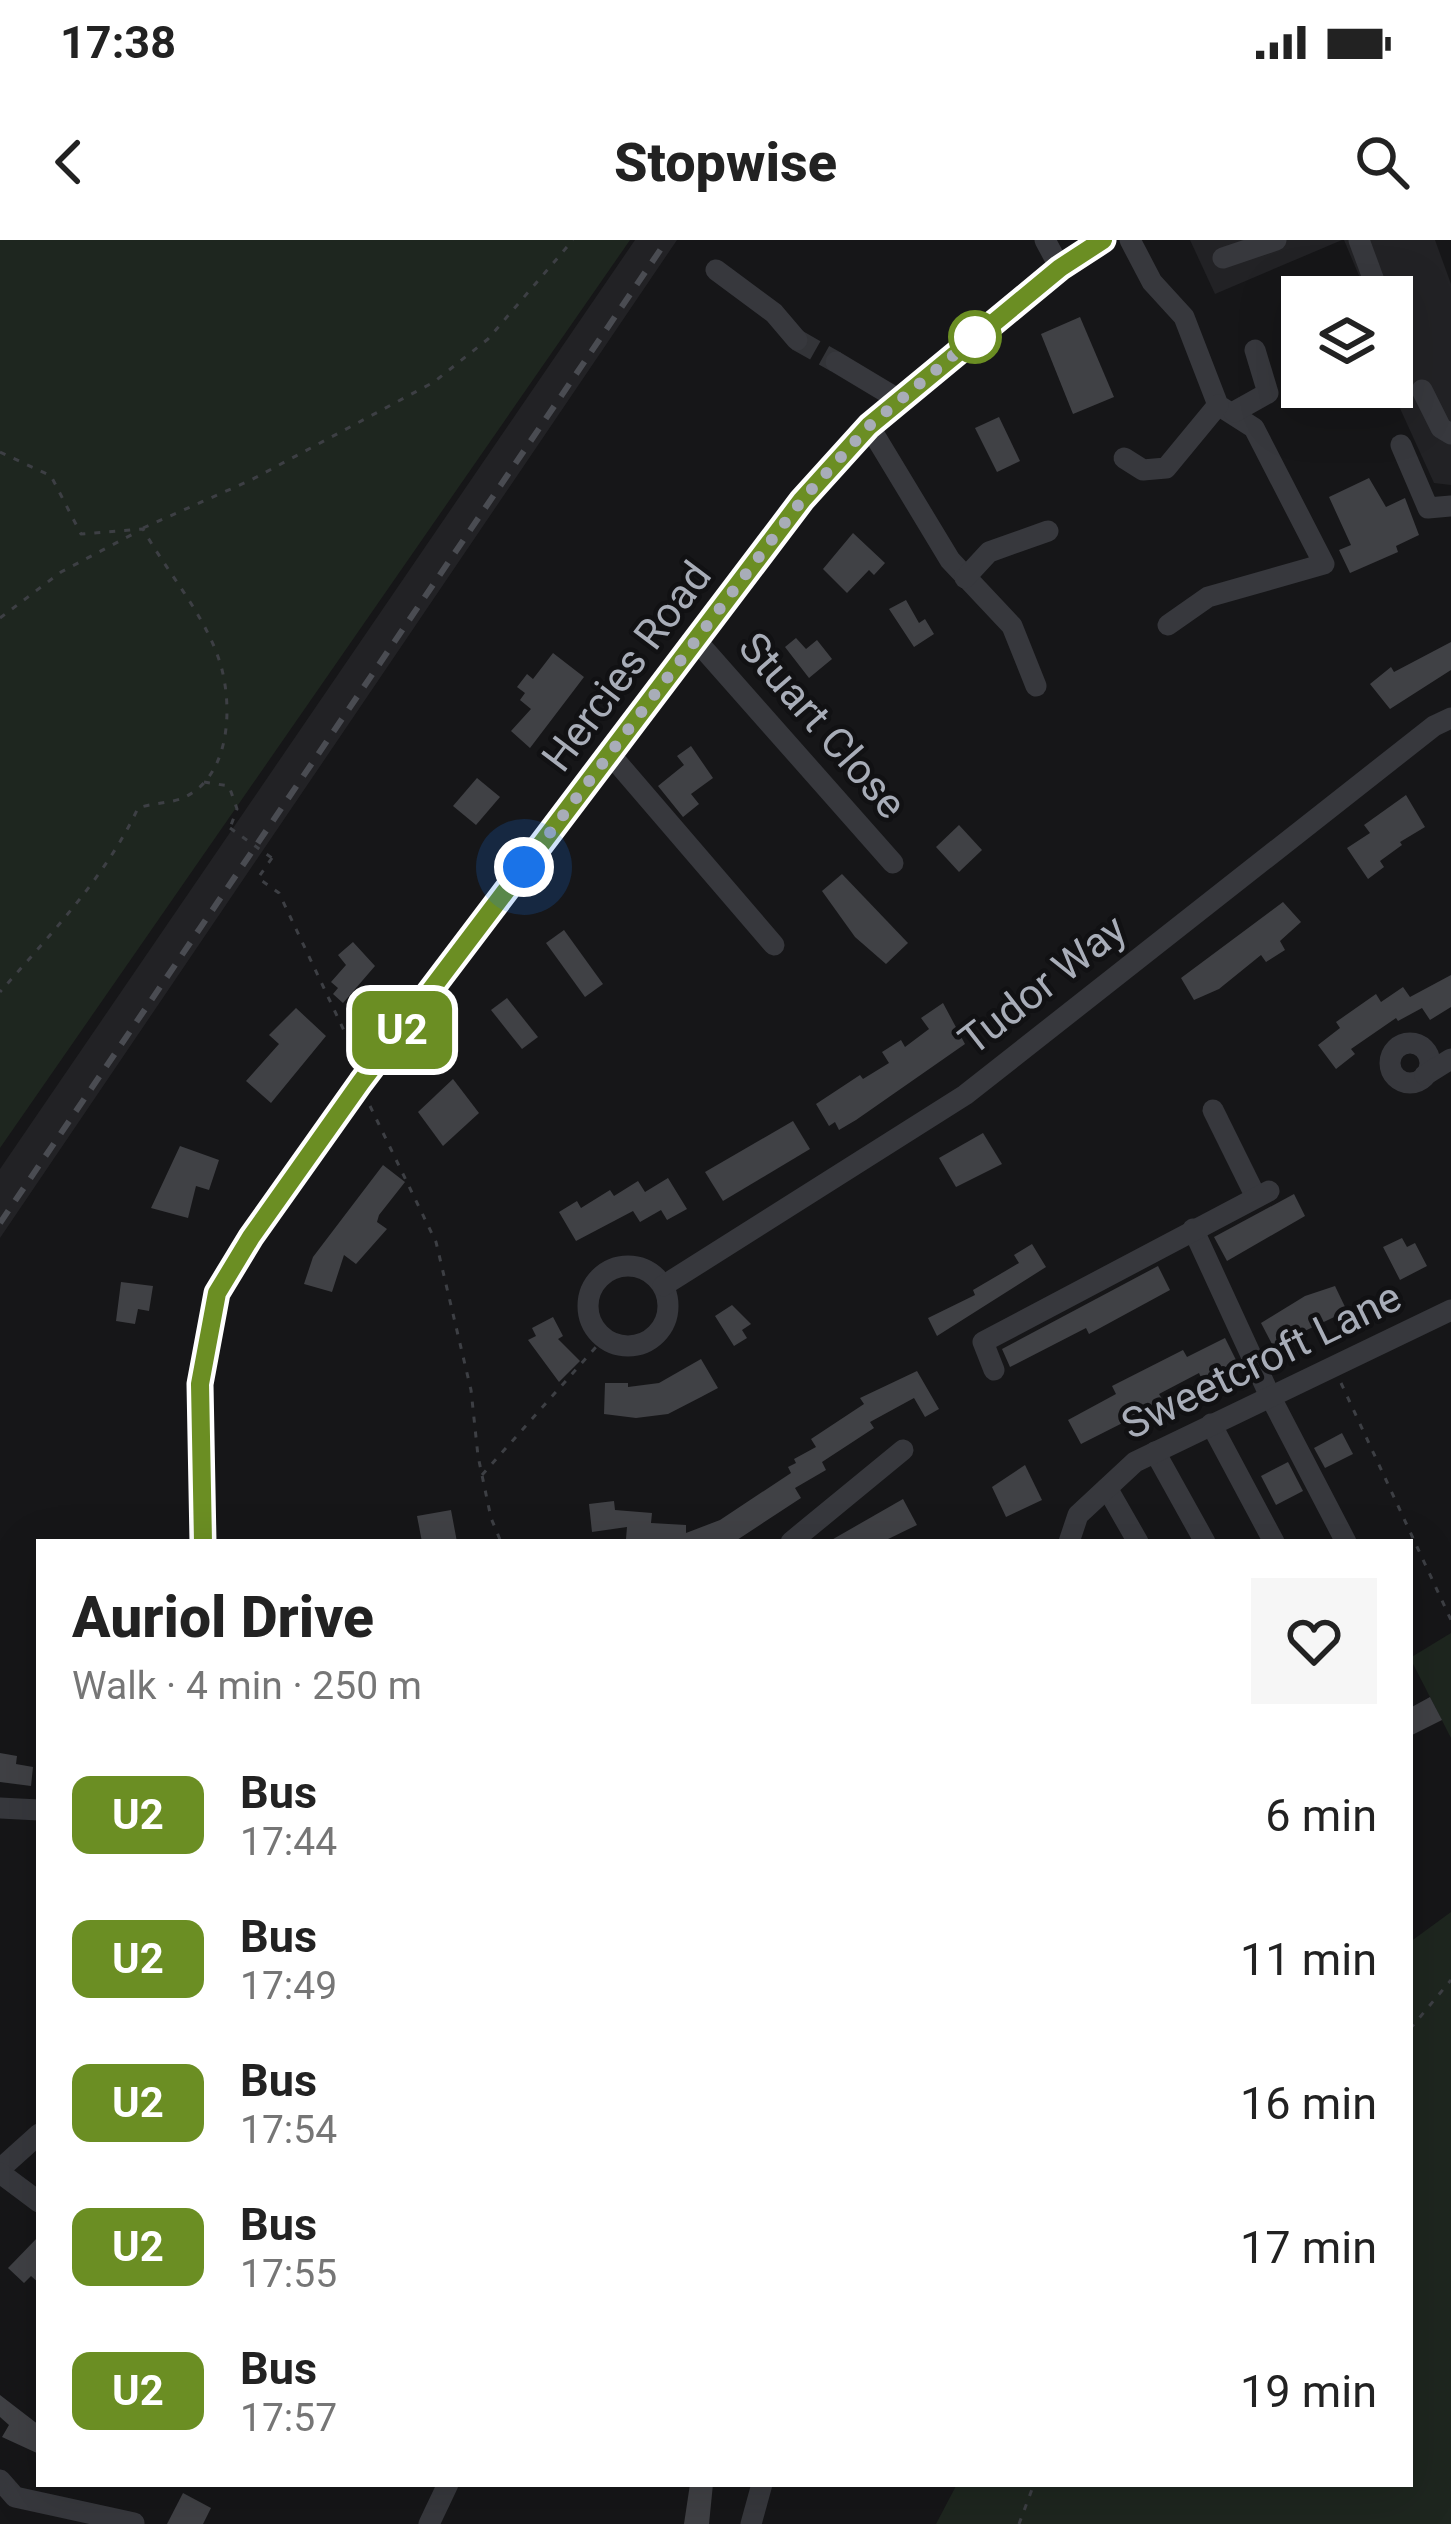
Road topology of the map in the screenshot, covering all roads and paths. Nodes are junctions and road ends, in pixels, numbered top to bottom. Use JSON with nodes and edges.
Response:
{"nodes":[{"id":1,"x":573,"y":240,"type":"edge"},
{"id":2,"x":1045,"y":240,"type":"edge"},
{"id":3,"x":1103,"y":240,"type":"edge"},
{"id":4,"x":1130,"y":240,"type":"edge"},
{"id":5,"x":1276,"y":240,"type":"edge"},
{"id":6,"x":1359,"y":240,"type":"edge"},
{"id":7,"x":1223,"y":258,"type":"dead end"},
{"id":8,"x":1060,"y":268,"type":"junction"},
{"id":9,"x":716,"y":270,"type":"dead end"},
{"id":10,"x":1372,"y":276,"type":"edge"},
{"id":11,"x":797,"y":340,"type":"tunnel mouth"},
{"id":12,"x":1256,"y":350,"type":"dead end"},
{"id":13,"x":836,"y":362,"type":"tunnel mouth"},
{"id":14,"x":1422,"y":390,"type":"dead end"},
{"id":15,"x":901,"y":401,"type":"junction"},
{"id":16,"x":1226,"y":409,"type":"junction"},
{"id":17,"x":869,"y":426,"type":"junction"},
{"id":18,"x":1451,"y":434,"type":"edge"},
{"id":19,"x":1401,"y":445,"type":"dead end"},
{"id":20,"x":0,"y":452,"type":"edge"},
{"id":21,"x":1124,"y":458,"type":"dead end"},
{"id":22,"x":1451,"y":506,"type":"edge"},
{"id":23,"x":143,"y":529,"type":"junction"},
{"id":24,"x":1048,"y":531,"type":"dead end"},
{"id":25,"x":965,"y":578,"type":"junction"},
{"id":26,"x":0,"y":618,"type":"edge"},
{"id":27,"x":1168,"y":625,"type":"dead end"},
{"id":28,"x":695,"y":639,"type":"junction"},
{"id":29,"x":1036,"y":686,"type":"dead end"},
{"id":30,"x":1451,"y":718,"type":"edge"},
{"id":31,"x":609,"y":753,"type":"junction"},
{"id":32,"x":202,"y":782,"type":"junction"},
{"id":33,"x":893,"y":863,"type":"dead end"},
{"id":34,"x":774,"y":945,"type":"dead end"},
{"id":35,"x":0,"y":992,"type":"edge"},
{"id":36,"x":1451,"y":1059,"type":"edge"},
{"id":37,"x":1425,"y":1075,"type":"dead end"},
{"id":38,"x":361,"y":1082,"type":"junction"},
{"id":39,"x":1213,"y":1110,"type":"dead end"},
{"id":40,"x":1193,"y":1229,"type":"junction"},
{"id":41,"x":663,"y":1286,"type":"junction"},
{"id":42,"x":1451,"y":1310,"type":"edge"},
{"id":43,"x":604,"y":1338,"type":"junction"},
{"id":44,"x":1332,"y":1365,"type":"junction"},
{"id":45,"x":994,"y":1370,"type":"dead end"},
{"id":46,"x":1269,"y":1394,"type":"junction"},
{"id":47,"x":1211,"y":1424,"type":"junction"},
{"id":48,"x":902,"y":1450,"type":"dead end"},
{"id":49,"x":1155,"y":1452,"type":"junction"},
{"id":50,"x":482,"y":1475,"type":"junction"},
{"id":51,"x":1107,"y":1488,"type":"junction"},
{"id":52,"x":203,"y":1539,"type":"edge"},
{"id":53,"x":499,"y":1539,"type":"edge"},
{"id":54,"x":799,"y":1539,"type":"edge"},
{"id":55,"x":1070,"y":1539,"type":"edge"},
{"id":56,"x":1136,"y":1539,"type":"edge"},
{"id":57,"x":1203,"y":1539,"type":"edge"},
{"id":58,"x":1272,"y":1539,"type":"edge"},
{"id":59,"x":1344,"y":1539,"type":"edge"},
{"id":60,"x":1413,"y":1539,"type":"edge"},
{"id":61,"x":1413,"y":1539,"type":"edge"},
{"id":62,"x":1451,"y":1621,"type":"edge"},
{"id":63,"x":0,"y":1808,"type":"edge"},
{"id":64,"x":36,"y":1810,"type":"edge"},
{"id":65,"x":1451,"y":1980,"type":"edge"},
{"id":66,"x":1413,"y":2025,"type":"edge"},
{"id":67,"x":36,"y":2137,"type":"edge"},
{"id":68,"x":0,"y":2171,"type":"edge"},
{"id":69,"x":36,"y":2201,"type":"edge"},
{"id":70,"x":0,"y":2480,"type":"edge"},
{"id":71,"x":447,"y":2487,"type":"edge"},
{"id":72,"x":761,"y":2487,"type":"edge"},
{"id":73,"x":1033,"y":2487,"type":"edge"},
{"id":74,"x":134,"y":2523,"type":"edge"},
{"id":75,"x":429,"y":2524,"type":"edge"},
{"id":76,"x":751,"y":2524,"type":"edge"},
{"id":77,"x":1019,"y":2524,"type":"edge"}],
"edges":[{"from":1,"to":23,"type":"path"},
{"from":2,"to":8,"type":"street"},
{"from":3,"to":8,"type":"street","name":"Hercies Road"},
{"from":4,"to":16,"type":"street"},
{"from":5,"to":7,"type":"street"},
{"from":6,"to":10,"type":"street"},
{"from":8,"to":15,"type":"street","name":"Hercies Road"},
{"from":9,"to":11,"type":"street"},
{"from":12,"to":16,"type":"street"},
{"from":13,"to":15,"type":"street"},
{"from":14,"to":18,"type":"street"},
{"from":15,"to":17,"type":"street","name":"Hercies Road"},
{"from":16,"to":21,"type":"street"},
{"from":16,"to":27,"type":"street"},
{"from":17,"to":25,"type":"street"},
{"from":17,"to":28,"type":"street","name":"Hercies Road"},
{"from":19,"to":22,"type":"street"},
{"from":20,"to":23,"type":"path"},
{"from":23,"to":26,"type":"path"},
{"from":23,"to":32,"type":"path"},
{"from":24,"to":25,"type":"street"},
{"from":25,"to":29,"type":"street"},
{"from":28,"to":31,"type":"street","name":"Hercies Road"},
{"from":28,"to":33,"type":"street","name":"Stuart Close"},
{"from":30,"to":41,"type":"street","name":"Tudor Way"},
{"from":31,"to":34,"type":"street"},
{"from":31,"to":38,"type":"street","name":"Hercies Road"},
{"from":32,"to":35,"type":"path"},
{"from":32,"to":38,"type":"path","bridge":true},
{"from":36,"to":37,"type":"street"},
{"from":38,"to":50,"type":"path"},
{"from":38,"to":52,"type":"street","name":"Hercies Road"},
{"from":39,"to":40,"type":"street"},
{"from":40,"to":45,"type":"street"},
{"from":40,"to":46,"type":"street"},
{"from":41,"to":43,"type":"street"},
{"from":41,"to":43,"type":"street"},
{"from":42,"to":44,"type":"street","name":"Sweetcroft Lane"},
{"from":43,"to":50,"type":"path"},
{"from":44,"to":46,"type":"street","name":"Sweetcroft Lane"},
{"from":44,"to":60,"type":"path"},
{"from":46,"to":47,"type":"street","name":"Sweetcroft Lane"},
{"from":46,"to":59,"type":"street"},
{"from":47,"to":49,"type":"street","name":"Sweetcroft Lane"},
{"from":47,"to":58,"type":"street"},
{"from":48,"to":54,"type":"street"},
{"from":49,"to":51,"type":"street","name":"Sweetcroft Lane"},
{"from":49,"to":57,"type":"street"},
{"from":50,"to":53,"type":"path"},
{"from":51,"to":55,"type":"street","name":"Sweetcroft Lane"},
{"from":51,"to":56,"type":"street"},
{"from":61,"to":62,"type":"path"},
{"from":63,"to":64,"type":"street"},
{"from":65,"to":66,"type":"path"},
{"from":67,"to":68,"type":"street"},
{"from":68,"to":69,"type":"street"},
{"from":70,"to":74,"type":"street"},
{"from":71,"to":75,"type":"street"},
{"from":72,"to":76,"type":"street"},
{"from":73,"to":77,"type":"path"}]}
